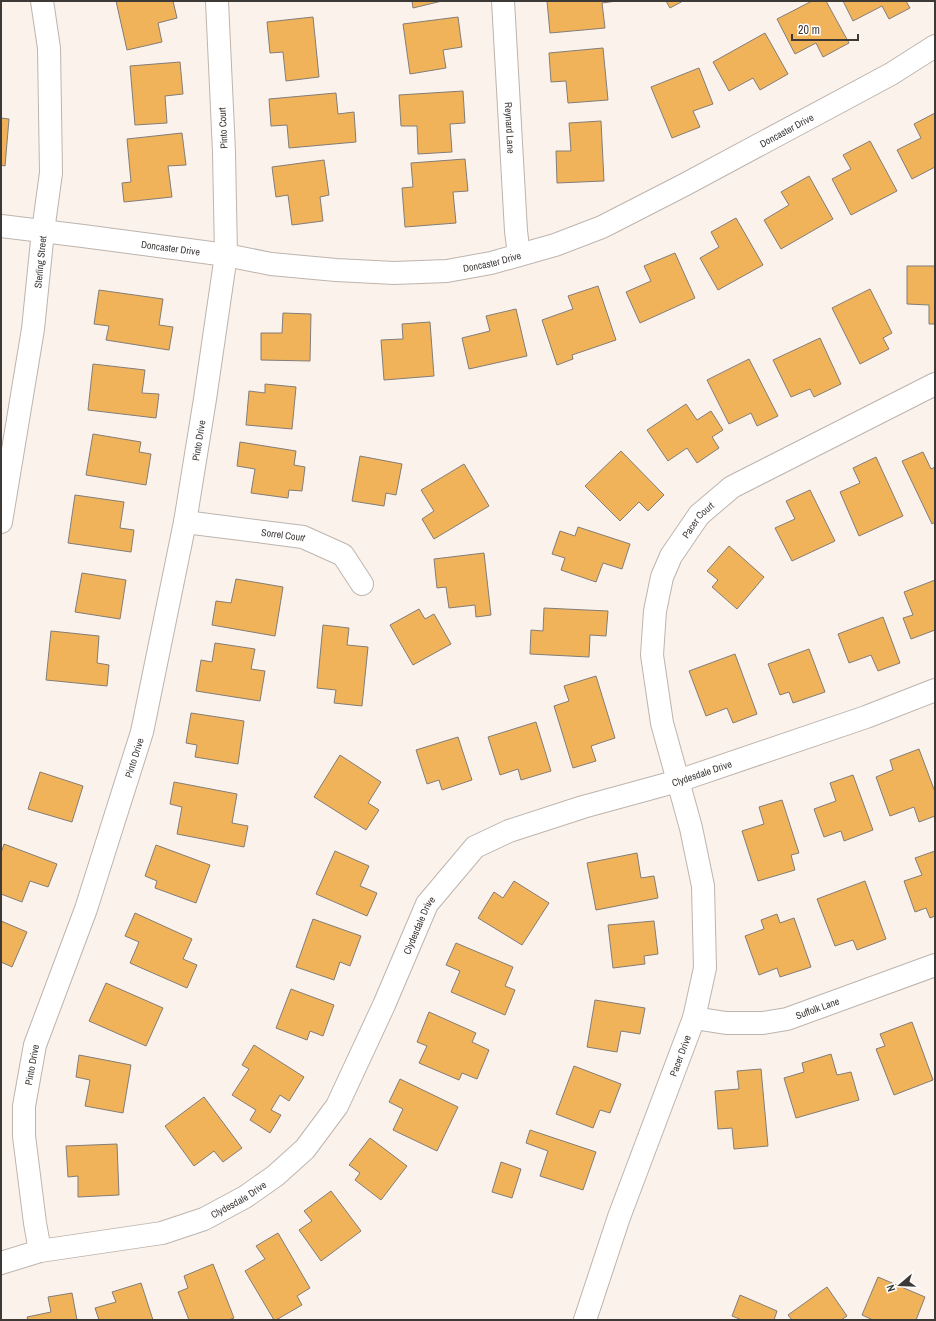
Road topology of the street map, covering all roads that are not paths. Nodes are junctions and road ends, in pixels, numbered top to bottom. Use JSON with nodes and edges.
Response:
{"nodes":[{"id":1,"x":42,"y":1,"type":"edge"},
{"id":2,"x":217,"y":1,"type":"edge"},
{"id":3,"x":503,"y":1,"type":"edge"},
{"id":4,"x":935,"y":46,"type":"edge"},
{"id":5,"x":1,"y":226,"type":"edge"},
{"id":6,"x":43,"y":231,"type":"junction"},
{"id":7,"x":518,"y":255,"type":"junction"},
{"id":8,"x":226,"y":256,"type":"junction"},
{"id":9,"x":935,"y":384,"type":"edge"},
{"id":10,"x":1,"y":522,"type":"edge"},
{"id":11,"x":185,"y":522,"type":"junction"},
{"id":12,"x":362,"y":584,"type":"dead end"},
{"id":13,"x":935,"y":690,"type":"edge"},
{"id":14,"x":678,"y":781,"type":"junction"},
{"id":15,"x":935,"y":965,"type":"edge"},
{"id":16,"x":694,"y":1018,"type":"junction"},
{"id":17,"x":40,"y":1251,"type":"junction"},
{"id":18,"x":1,"y":1263,"type":"edge"},
{"id":19,"x":585,"y":1320,"type":"edge"}],
"edges":[{"from":1,"to":6,"type":"street","name":"Sterling Street"},
{"from":2,"to":8,"type":"street","name":"Pinto Court"},
{"from":3,"to":7,"type":"street","name":"Reynard Lane"},
{"from":4,"to":7,"type":"street","name":"Doncaster Drive"},
{"from":5,"to":6,"type":"street","name":"Doncaster Drive"},
{"from":6,"to":8,"type":"street","name":"Doncaster Drive"},
{"from":6,"to":10,"type":"street","name":"Sterling Street"},
{"from":7,"to":8,"type":"street","name":"Doncaster Drive"},
{"from":8,"to":11,"type":"street","name":"Pinto Drive"},
{"from":9,"to":14,"type":"street","name":"Pacer Court"},
{"from":11,"to":12,"type":"street","name":"Sorrel Court"},
{"from":11,"to":17,"type":"street","name":"Pinto Drive"},
{"from":13,"to":14,"type":"street","name":"Clydesdale Drive"},
{"from":14,"to":16,"type":"street","name":"Pacer Drive"},
{"from":14,"to":17,"type":"street","name":"Clydesdale Drive"},
{"from":15,"to":16,"type":"street","name":"Suffolk Lane"},
{"from":16,"to":19,"type":"street","name":"Pacer Drive"},
{"from":17,"to":18,"type":"street","name":"Clydesdale Drive"}]}
